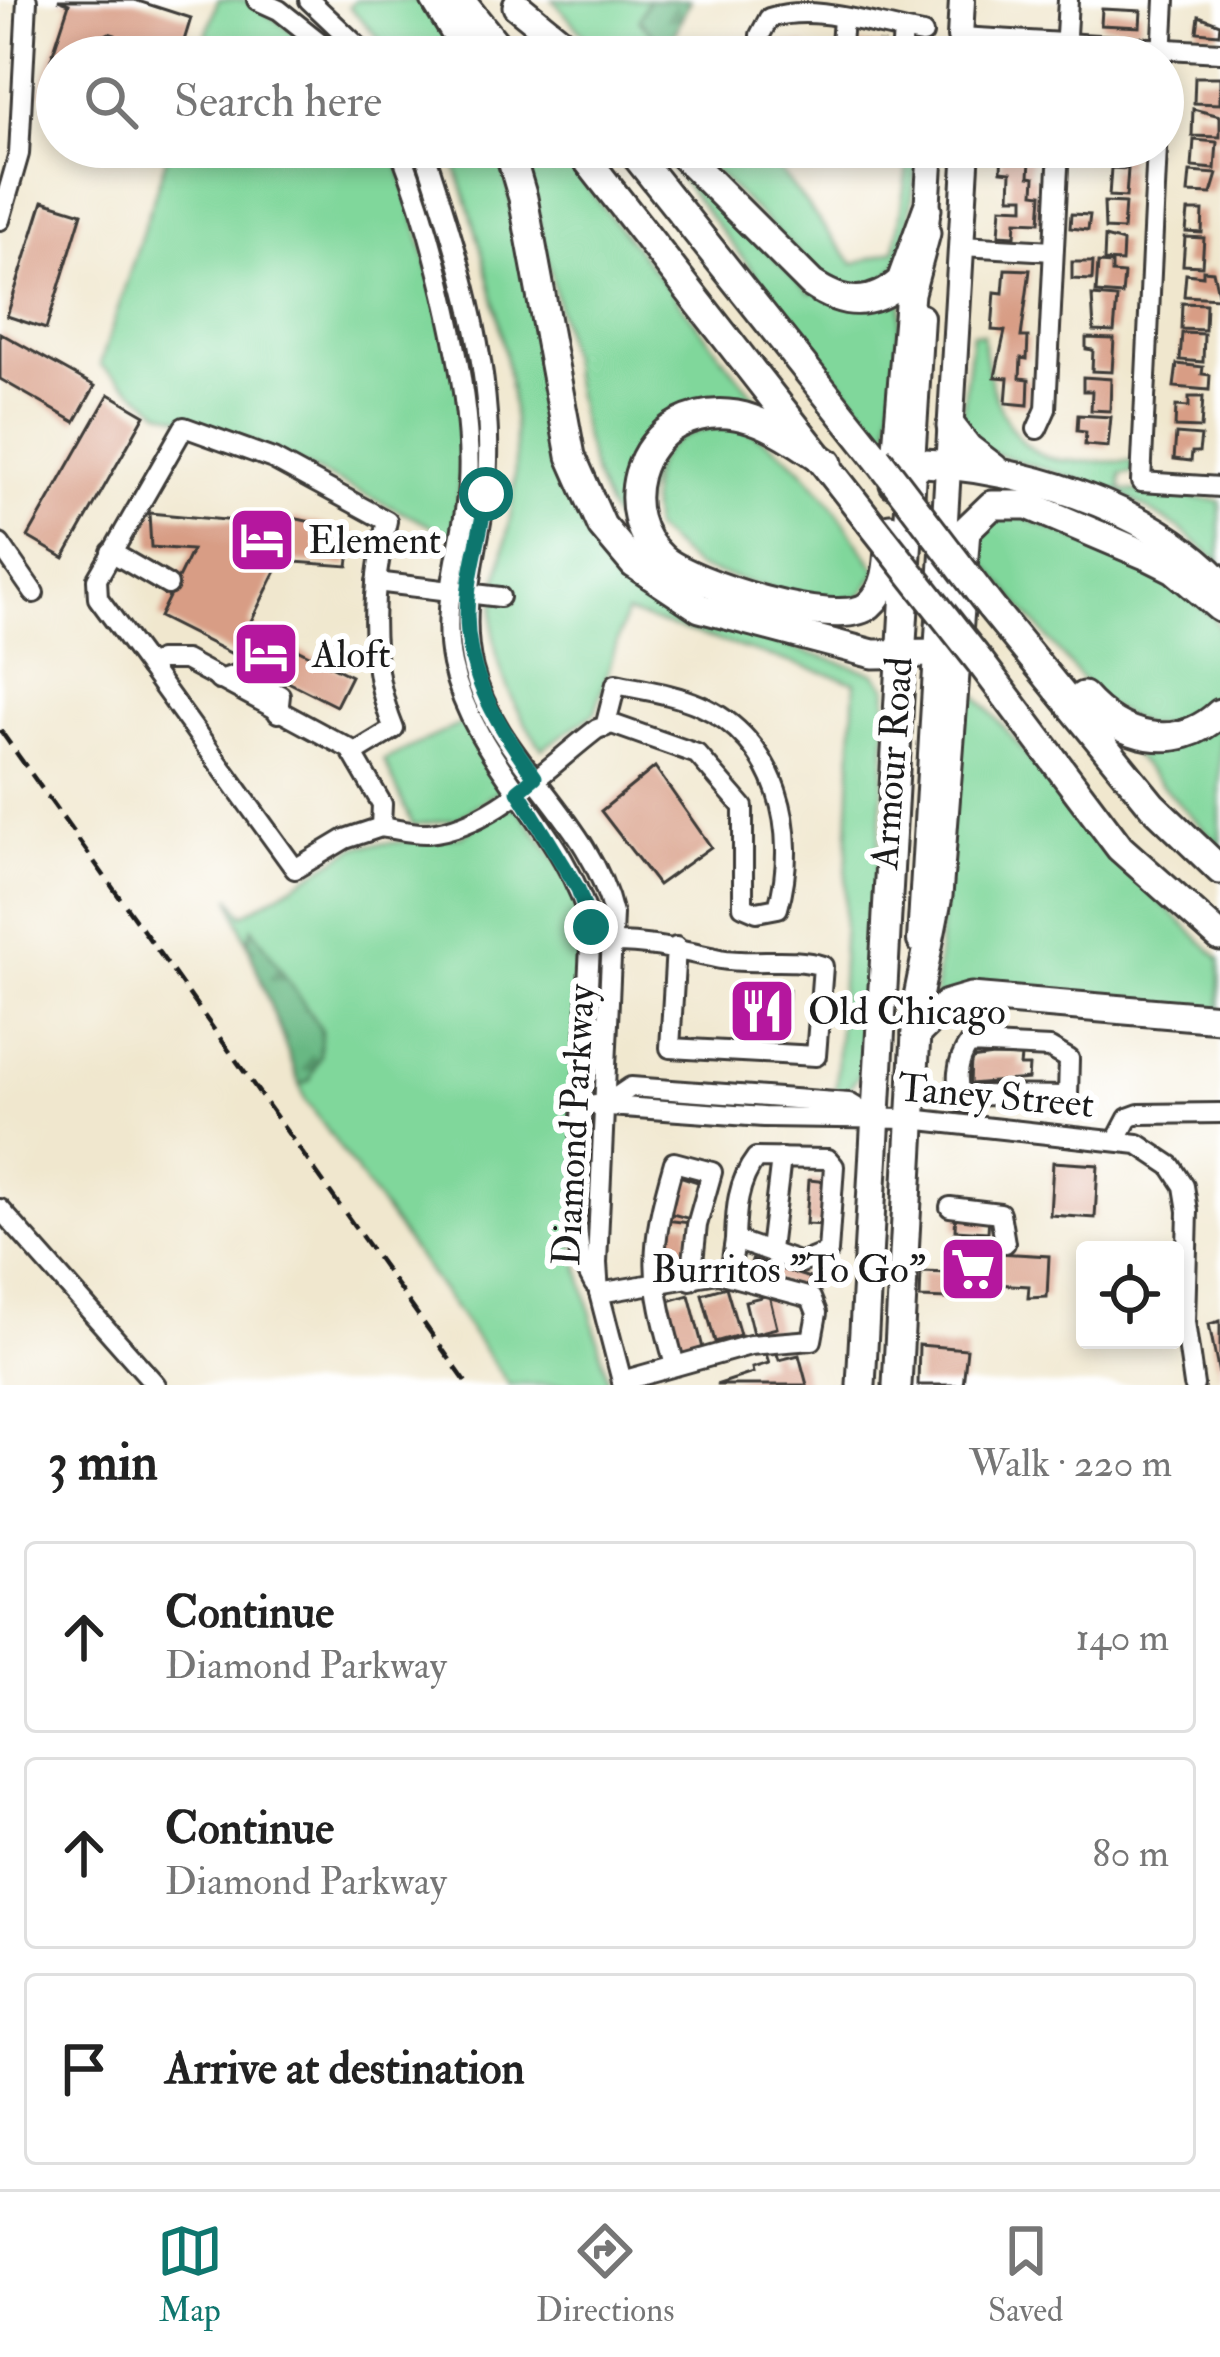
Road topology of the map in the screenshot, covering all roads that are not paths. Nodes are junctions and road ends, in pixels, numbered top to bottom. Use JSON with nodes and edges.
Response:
{"nodes":[{"id":1,"x":27,"y":0,"type":"edge"},
{"id":2,"x":257,"y":0,"type":"edge"},
{"id":3,"x":309,"y":0,"type":"edge"},
{"id":4,"x":435,"y":0,"type":"edge"},
{"id":5,"x":460,"y":0,"type":"edge"},
{"id":6,"x":962,"y":0,"type":"edge"},
{"id":7,"x":1068,"y":0,"type":"edge"},
{"id":8,"x":1165,"y":0,"type":"edge"},
{"id":9,"x":515,"y":3,"type":"edge"},
{"id":10,"x":843,"y":19,"type":"junction"},
{"id":11,"x":312,"y":36,"type":"edge"},
{"id":12,"x":347,"y":36,"type":"edge"},
{"id":13,"x":457,"y":36,"type":"edge"},
{"id":14,"x":489,"y":36,"type":"edge"},
{"id":15,"x":541,"y":36,"type":"edge"},
{"id":16,"x":555,"y":36,"type":"edge"},
{"id":17,"x":760,"y":36,"type":"edge"},
{"id":18,"x":844,"y":36,"type":"edge"},
{"id":19,"x":882,"y":36,"type":"edge"},
{"id":20,"x":959,"y":36,"type":"edge"},
{"id":21,"x":1066,"y":36,"type":"edge"},
{"id":22,"x":1163,"y":36,"type":"edge"},
{"id":23,"x":1220,"y":52,"type":"edge"},
{"id":24,"x":1184,"y":53,"type":"edge"},
{"id":25,"x":9,"y":151,"type":"edge"},
{"id":26,"x":404,"y":168,"type":"edge"},
{"id":27,"x":429,"y":168,"type":"edge"},
{"id":28,"x":514,"y":168,"type":"edge"},
{"id":29,"x":594,"y":168,"type":"edge"},
{"id":30,"x":646,"y":168,"type":"edge"},
{"id":31,"x":697,"y":168,"type":"edge"},
{"id":32,"x":930,"y":168,"type":"edge"},
{"id":33,"x":966,"y":168,"type":"edge"},
{"id":34,"x":1058,"y":168,"type":"edge"},
{"id":35,"x":1156,"y":168,"type":"edge"},
{"id":36,"x":0,"y":220,"type":"edge"},
{"id":37,"x":927,"y":221,"type":"junction"},
{"id":38,"x":961,"y":246,"type":"junction"},
{"id":39,"x":1053,"y":251,"type":"junction"},
{"id":40,"x":951,"y":426,"type":"junction"},
{"id":41,"x":1037,"y":429,"type":"dead end"},
{"id":42,"x":828,"y":463,"type":"junction"},
{"id":43,"x":912,"y":463,"type":"junction"},
{"id":44,"x":949,"y":464,"type":"junction"},
{"id":45,"x":1003,"y":474,"type":"junction"},
{"id":46,"x":1220,"y":488,"type":"edge"},
{"id":47,"x":0,"y":544,"type":"edge"},
{"id":48,"x":111,"y":552,"type":"junction"},
{"id":49,"x":376,"y":582,"type":"junction"},
{"id":50,"x":1220,"y":582,"type":"edge"},
{"id":51,"x":168,"y":585,"type":"dead end"},
{"id":52,"x":34,"y":593,"type":"dead end"},
{"id":53,"x":458,"y":593,"type":"junction"},
{"id":54,"x":500,"y":597,"type":"dead end"},
{"id":55,"x":1220,"y":608,"type":"edge"},
{"id":56,"x":902,"y":652,"type":"junction"},
{"id":57,"x":939,"y":653,"type":"junction"},
{"id":58,"x":1033,"y":656,"type":"junction"},
{"id":59,"x":148,"y":667,"type":"junction"},
{"id":60,"x":1220,"y":713,"type":"edge"},
{"id":61,"x":604,"y":727,"type":"junction"},
{"id":62,"x":353,"y":754,"type":"junction"},
{"id":63,"x":535,"y":777,"type":"junction"},
{"id":64,"x":518,"y":791,"type":"junction"},
{"id":65,"x":381,"y":827,"type":"junction"},
{"id":66,"x":1220,"y":870,"type":"edge"},
{"id":67,"x":1220,"y":937,"type":"edge"},
{"id":68,"x":591,"y":943,"type":"junction"},
{"id":69,"x":615,"y":943,"type":"junction"},
{"id":70,"x":676,"y":947,"type":"junction"},
{"id":71,"x":918,"y":997,"type":"junction"},
{"id":72,"x":1220,"y":1018,"type":"edge"},
{"id":73,"x":916,"y":1034,"type":"junction"},
{"id":74,"x":964,"y":1102,"type":"joint"},
{"id":75,"x":606,"y":1104,"type":"junction"},
{"id":76,"x":584,"y":1106,"type":"junction"},
{"id":77,"x":1220,"y":1113,"type":"edge"},
{"id":78,"x":875,"y":1119,"type":"junction"},
{"id":79,"x":911,"y":1119,"type":"junction"},
{"id":80,"x":1118,"y":1139,"type":"junction"},
{"id":81,"x":781,"y":1158,"type":"junction"},
{"id":82,"x":950,"y":1207,"type":"dead end"},
{"id":83,"x":0,"y":1209,"type":"edge"},
{"id":84,"x":735,"y":1240,"type":"junction"},
{"id":85,"x":1005,"y":1243,"type":"dead end"},
{"id":86,"x":770,"y":1250,"type":"junction"},
{"id":87,"x":730,"y":1273,"type":"junction"},
{"id":88,"x":692,"y":1280,"type":"junction"},
{"id":89,"x":652,"y":1286,"type":"junction"},
{"id":90,"x":599,"y":1293,"type":"junction"},
{"id":91,"x":675,"y":1365,"type":"junction"},
{"id":92,"x":623,"y":1383,"type":"edge"},
{"id":93,"x":156,"y":1385,"type":"edge"},
{"id":94,"x":861,"y":1385,"type":"edge"},
{"id":95,"x":897,"y":1385,"type":"edge"},
{"id":96,"x":1194,"y":1385,"type":"edge"}],
"edges":[{"from":1,"to":25,"type":"street"},
{"from":2,"to":11,"type":"street"},
{"from":3,"to":12,"type":"street"},
{"from":4,"to":13,"type":"highway"},
{"from":5,"to":14,"type":"highway"},
{"from":6,"to":20,"type":"main road"},
{"from":7,"to":21,"type":"street"},
{"from":8,"to":22,"type":"street"},
{"from":9,"to":15,"type":"highway"},
{"from":9,"to":16,"type":"highway"},
{"from":10,"to":17,"type":"street"},
{"from":10,"to":18,"type":"street"},
{"from":10,"to":19,"type":"street"},
{"from":23,"to":24,"type":"street"},
{"from":25,"to":36,"type":"street"},
{"from":26,"to":53,"type":"street","name":"Diamond Parkway"},
{"from":27,"to":53,"type":"street","name":"Diamond Parkway"},
{"from":28,"to":56,"type":"highway"},
{"from":29,"to":42,"type":"highway"},
{"from":30,"to":58,"type":"highway","bridge":true},
{"from":31,"to":37,"type":"highway"},
{"from":32,"to":37,"type":"main road","name":"Armour Road"},
{"from":33,"to":38,"type":"main road","name":"Armour Road"},
{"from":34,"to":39,"type":"street"},
{"from":35,"to":46,"type":"street"},
{"from":37,"to":42,"type":"highway"},
{"from":37,"to":43,"type":"main road","name":"Armour Road"},
{"from":38,"to":39,"type":"street"},
{"from":38,"to":40,"type":"main road","name":"Armour Road"},
{"from":39,"to":41,"type":"street"},
{"from":40,"to":44,"type":"main road","name":"Armour Road"},
{"from":40,"to":45,"type":"highway"},
{"from":42,"to":67,"type":"highway","bridge":true},
{"from":43,"to":44,"type":"highway"},
{"from":43,"to":56,"type":"highway","name":"Armour Road"},
{"from":44,"to":45,"type":"highway"},
{"from":44,"to":57,"type":"main road","name":"Armour Road"},
{"from":45,"to":50,"type":"highway"},
{"from":47,"to":52,"type":"street"},
{"from":48,"to":49,"type":"street"},
{"from":48,"to":51,"type":"street"},
{"from":48,"to":59,"type":"street"},
{"from":49,"to":53,"type":"street"},
{"from":49,"to":62,"type":"street"},
{"from":53,"to":54,"type":"street"},
{"from":53,"to":63,"type":"street","name":"Diamond Parkway"},
{"from":53,"to":64,"type":"street","name":"Diamond Parkway"},
{"from":55,"to":71,"type":"highway"},
{"from":56,"to":57,"type":"highway"},
{"from":56,"to":78,"type":"highway","name":"Armour Road"},
{"from":57,"to":71,"type":"main road","name":"Armour Road"},
{"from":58,"to":60,"type":"highway"},
{"from":58,"to":66,"type":"highway"},
{"from":59,"to":62,"type":"street"},
{"from":59,"to":65,"type":"street"},
{"from":61,"to":61,"type":"street"},
{"from":61,"to":63,"type":"street"},
{"from":62,"to":65,"type":"street"},
{"from":63,"to":64,"type":"street"},
{"from":63,"to":69,"type":"street","name":"Diamond Parkway"},
{"from":64,"to":65,"type":"street"},
{"from":64,"to":68,"type":"street","name":"Diamond Parkway"},
{"from":68,"to":69,"type":"street"},
{"from":68,"to":76,"type":"street","name":"Diamond Parkway"},
{"from":69,"to":70,"type":"street"},
{"from":69,"to":75,"type":"street","name":"Diamond Parkway"},
{"from":70,"to":70,"type":"street"},
{"from":71,"to":73,"type":"highway","name":"Armour Road"},
{"from":72,"to":73,"type":"highway"},
{"from":73,"to":79,"type":"highway","name":"Armour Road"},
{"from":74,"to":74,"type":"street"},
{"from":75,"to":76,"type":"street","name":"Taney Street"},
{"from":75,"to":78,"type":"street","name":"Taney Street"},
{"from":75,"to":90,"type":"street","name":"Diamond Parkway"},
{"from":76,"to":90,"type":"street","name":"Diamond Parkway"},
{"from":77,"to":80,"type":"street"},
{"from":78,"to":79,"type":"street","name":"Taney Street"},
{"from":78,"to":94,"type":"highway","name":"Armour Road"},
{"from":79,"to":80,"type":"street","name":"Taney Street"},
{"from":79,"to":95,"type":"highway","name":"Armour Road"},
{"from":80,"to":96,"type":"street","name":"Taney Street"},
{"from":81,"to":84,"type":"street"},
{"from":81,"to":86,"type":"street"},
{"from":81,"to":86,"type":"street"},
{"from":82,"to":85,"type":"street"},
{"from":83,"to":93,"type":"street"},
{"from":84,"to":86,"type":"street"},
{"from":84,"to":87,"type":"street"},
{"from":87,"to":88,"type":"street"},
{"from":87,"to":91,"type":"street"},
{"from":88,"to":89,"type":"street"},
{"from":88,"to":89,"type":"street"},
{"from":89,"to":90,"type":"street"},
{"from":89,"to":91,"type":"street"},
{"from":90,"to":92,"type":"street","name":"Diamond Parkway"},
{"from":91,"to":92,"type":"street"}]}
